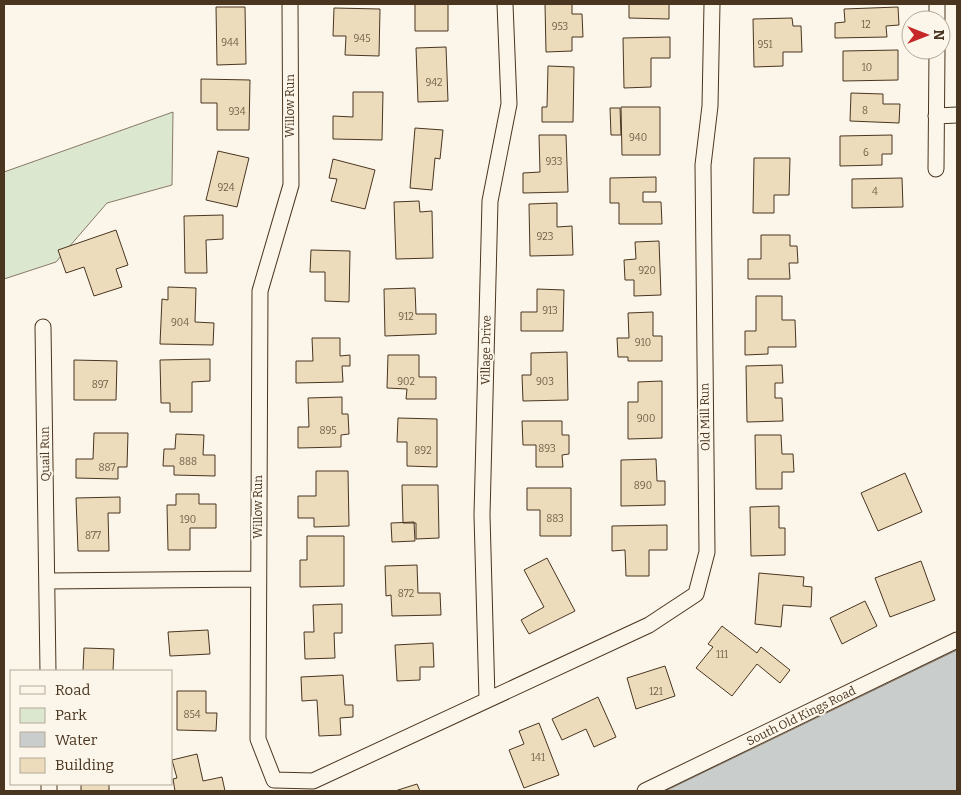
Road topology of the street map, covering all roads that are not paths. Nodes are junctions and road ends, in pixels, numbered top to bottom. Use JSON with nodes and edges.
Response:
{"nodes":[{"id":1,"x":290,"y":4,"type":"edge"},
{"id":2,"x":505,"y":4,"type":"edge"},
{"id":3,"x":712,"y":4,"type":"edge"},
{"id":4,"x":937,"y":60,"type":"edge"},
{"id":5,"x":936,"y":116,"type":"junction"},
{"id":6,"x":957,"y":116,"type":"edge"},
{"id":7,"x":936,"y":169,"type":"dead end"},
{"id":8,"x":42,"y":327,"type":"dead end"},
{"id":9,"x":258,"y":580,"type":"junction"},
{"id":10,"x":48,"y":581,"type":"junction"},
{"id":11,"x":957,"y":640,"type":"edge"},
{"id":12,"x":48,"y":670,"type":"edge"},
{"id":13,"x":487,"y":699,"type":"junction"},
{"id":14,"x":644,"y":791,"type":"edge"}],
"edges":[{"from":1,"to":9,"type":"street","name":"Willow Run"},
{"from":2,"to":13,"type":"street","name":"Village Drive"},
{"from":3,"to":13,"type":"street","name":"Old Mill Run"},
{"from":4,"to":5,"type":"street"},
{"from":5,"to":6,"type":"street"},
{"from":5,"to":7,"type":"street"},
{"from":8,"to":10,"type":"street","name":"Quail Run"},
{"from":9,"to":10,"type":"street"},
{"from":9,"to":13,"type":"street","name":"Willow Run"},
{"from":10,"to":12,"type":"street","name":"Quail Run"},
{"from":11,"to":14,"type":"street","name":"South Old Kings Road"}]}
